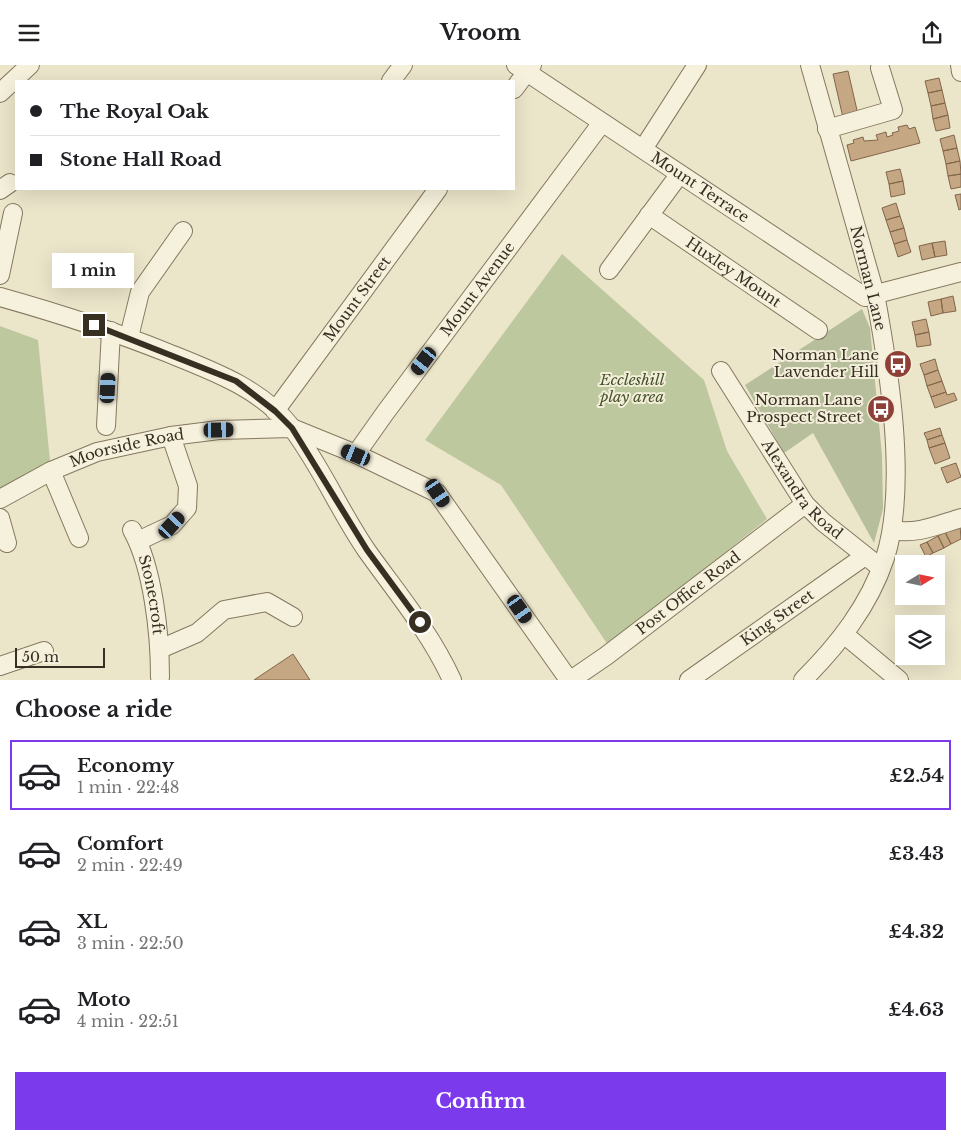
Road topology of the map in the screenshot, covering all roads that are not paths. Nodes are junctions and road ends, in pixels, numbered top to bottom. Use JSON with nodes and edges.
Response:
{"nodes":[{"id":1,"x":30,"y":65,"type":"edge"},
{"id":2,"x":403,"y":65,"type":"edge"},
{"id":3,"x":697,"y":65,"type":"edge"},
{"id":4,"x":810,"y":65,"type":"edge"},
{"id":5,"x":960,"y":65,"type":"edge"},
{"id":6,"x":525,"y":67,"type":"edge"},
{"id":7,"x":880,"y":67,"type":"dead end"},
{"id":8,"x":961,"y":72,"type":"edge"},
{"id":9,"x":392,"y":80,"type":"edge"},
{"id":10,"x":515,"y":87,"type":"edge"},
{"id":11,"x":0,"y":93,"type":"edge"},
{"id":12,"x":602,"y":124,"type":"junction"},
{"id":13,"x":827,"y":129,"type":"junction"},
{"id":14,"x":643,"y":149,"type":"junction"},
{"id":15,"x":679,"y":175,"type":"junction"},
{"id":16,"x":437,"y":190,"type":"edge"},
{"id":17,"x":13,"y":213,"type":"dead end"},
{"id":18,"x":649,"y":215,"type":"junction"},
{"id":19,"x":183,"y":231,"type":"dead end"},
{"id":20,"x":609,"y":270,"type":"dead end"},
{"id":21,"x":961,"y":272,"type":"edge"},
{"id":22,"x":0,"y":275,"type":"edge"},
{"id":23,"x":876,"y":294,"type":"junction"},
{"id":24,"x":0,"y":297,"type":"edge"},
{"id":25,"x":111,"y":331,"type":"junction"},
{"id":26,"x":818,"y":331,"type":"dead end"},
{"id":27,"x":129,"y":337,"type":"junction"},
{"id":28,"x":721,"y":371,"type":"dead end"},
{"id":29,"x":275,"y":411,"type":"junction"},
{"id":30,"x":106,"y":426,"type":"dead end"},
{"id":31,"x":292,"y":428,"type":"junction"},
{"id":32,"x":171,"y":436,"type":"junction"},
{"id":33,"x":356,"y":455,"type":"junction"},
{"id":34,"x":51,"y":471,"type":"junction"},
{"id":35,"x":0,"y":499,"type":"edge"},
{"id":36,"x":805,"y":504,"type":"junction"},
{"id":37,"x":0,"y":518,"type":"edge"},
{"id":38,"x":961,"y":518,"type":"edge"},
{"id":39,"x":892,"y":530,"type":"junction"},
{"id":40,"x":79,"y":538,"type":"dead end"},
{"id":41,"x":7,"y":543,"type":"dead end"},
{"id":42,"x":865,"y":557,"type":"junction"},
{"id":43,"x":881,"y":568,"type":"junction"},
{"id":44,"x":293,"y":617,"type":"dead end"},
{"id":45,"x":845,"y":635,"type":"junction"},
{"id":46,"x":160,"y":649,"type":"junction"},
{"id":47,"x":44,"y":651,"type":"dead end"},
{"id":48,"x":0,"y":666,"type":"edge"},
{"id":49,"x":160,"y":677,"type":"dead end"},
{"id":50,"x":452,"y":680,"type":"edge"},
{"id":51,"x":570,"y":680,"type":"edge"},
{"id":52,"x":689,"y":680,"type":"edge"},
{"id":53,"x":803,"y":680,"type":"edge"},
{"id":54,"x":899,"y":680,"type":"edge"}],
"edges":[{"from":1,"to":11,"type":"street"},
{"from":2,"to":9,"type":"street"},
{"from":3,"to":14,"type":"street"},
{"from":4,"to":13,"type":"street","name":"Norman Lane"},
{"from":5,"to":8,"type":"street"},
{"from":6,"to":10,"type":"street"},
{"from":6,"to":12,"type":"street","name":"Mount Terrace"},
{"from":7,"to":13,"type":"street"},
{"from":12,"to":14,"type":"street","name":"Mount Terrace"},
{"from":12,"to":33,"type":"street","name":"Mount Avenue"},
{"from":13,"to":23,"type":"street","name":"Norman Lane"},
{"from":14,"to":15,"type":"street","name":"Mount Terrace"},
{"from":15,"to":18,"type":"street"},
{"from":15,"to":23,"type":"street","name":"Mount Terrace"},
{"from":16,"to":29,"type":"street","name":"Mount Street"},
{"from":17,"to":22,"type":"street"},
{"from":18,"to":20,"type":"street"},
{"from":18,"to":26,"type":"street","name":"Huxley Mount"},
{"from":19,"to":27,"type":"street"},
{"from":21,"to":23,"type":"street"},
{"from":23,"to":39,"type":"street","name":"Norman Lane"},
{"from":24,"to":25,"type":"street"},
{"from":25,"to":27,"type":"street"},
{"from":25,"to":30,"type":"street"},
{"from":27,"to":29,"type":"street"},
{"from":28,"to":36,"type":"street","name":"Alexandra Road"},
{"from":29,"to":31,"type":"street"},
{"from":31,"to":32,"type":"street","name":"Moorside Road"},
{"from":31,"to":33,"type":"street"},
{"from":31,"to":50,"type":"street"},
{"from":32,"to":34,"type":"street","name":"Moorside Road"},
{"from":32,"to":46,"type":"street","name":"Stonecroft"},
{"from":33,"to":51,"type":"street"},
{"from":34,"to":35,"type":"street","name":"Moorside Road"},
{"from":34,"to":40,"type":"street"},
{"from":36,"to":42,"type":"street","name":"Alexandra Road"},
{"from":36,"to":51,"type":"street","name":"Post Office Road"},
{"from":37,"to":41,"type":"street"},
{"from":38,"to":39,"type":"street"},
{"from":39,"to":43,"type":"street","name":"Norman Lane"},
{"from":42,"to":43,"type":"street","name":"Alexandra Road"},
{"from":42,"to":52,"type":"street","name":"King Street"},
{"from":43,"to":45,"type":"street","name":"Norman Lane"},
{"from":44,"to":46,"type":"street","name":"Stonecroft"},
{"from":45,"to":53,"type":"street","name":"Norman Lane"},
{"from":45,"to":54,"type":"street"},
{"from":46,"to":49,"type":"street","name":"Stonecroft"},
{"from":47,"to":48,"type":"street"}]}
